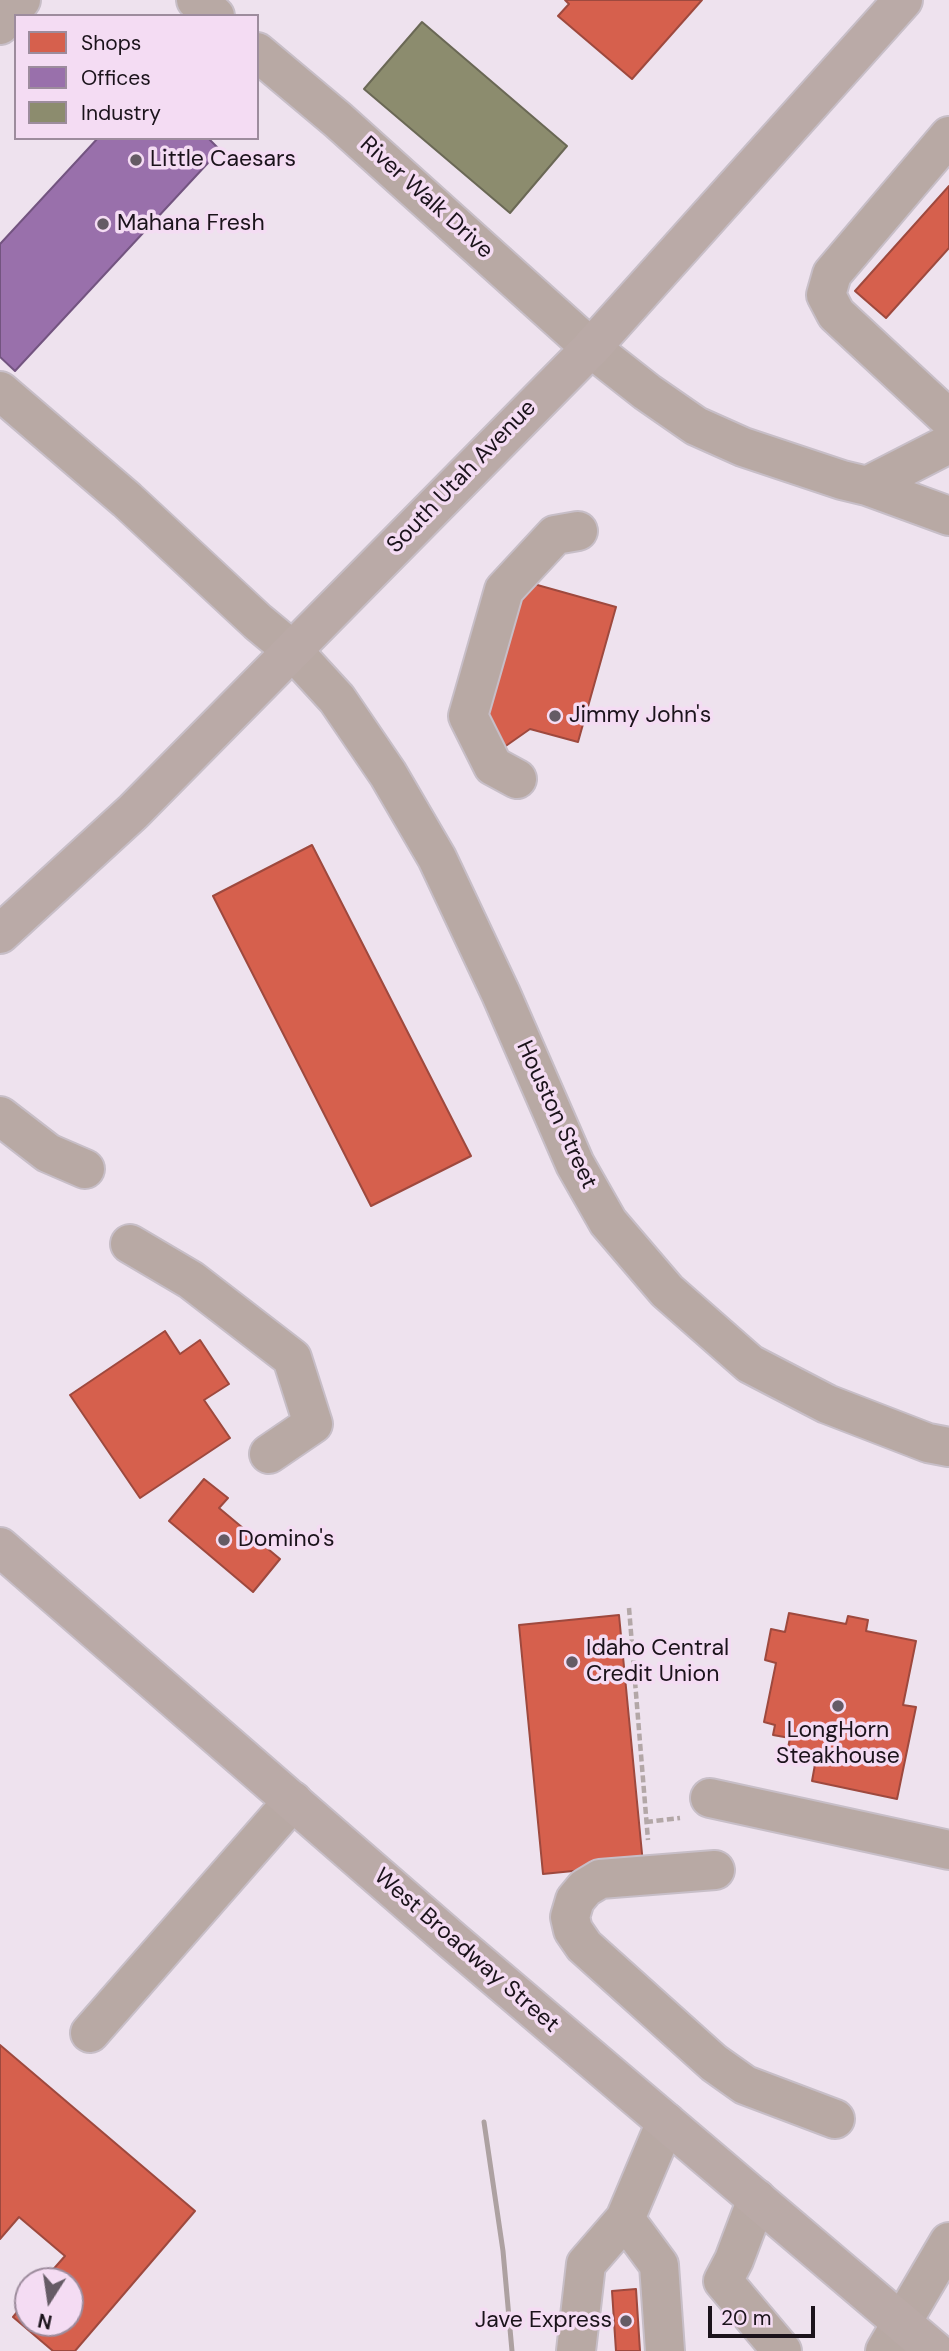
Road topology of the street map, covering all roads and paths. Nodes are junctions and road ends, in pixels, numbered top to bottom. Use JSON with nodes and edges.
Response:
{"nodes":[{"id":1,"x":21,"y":0,"type":"edge"},
{"id":2,"x":196,"y":0,"type":"edge"},
{"id":3,"x":903,"y":0,"type":"edge"},
{"id":4,"x":213,"y":14,"type":"edge"},
{"id":5,"x":0,"y":25,"type":"edge"},
{"id":6,"x":259,"y":54,"type":"edge"},
{"id":7,"x":949,"y":136,"type":"edge"},
{"id":8,"x":592,"y":348,"type":"junction"},
{"id":9,"x":0,"y":391,"type":"edge"},
{"id":10,"x":949,"y":419,"type":"edge"},
{"id":11,"x":949,"y":444,"type":"edge"},
{"id":12,"x":867,"y":486,"type":"junction"},
{"id":13,"x":949,"y":516,"type":"edge"},
{"id":14,"x":578,"y":531,"type":"dead end"},
{"id":15,"x":293,"y":651,"type":"junction"},
{"id":16,"x":517,"y":779,"type":"dead end"},
{"id":17,"x":0,"y":934,"type":"edge"},
{"id":18,"x":0,"y":1116,"type":"edge"},
{"id":19,"x":85,"y":1169,"type":"dead end"},
{"id":20,"x":130,"y":1244,"type":"dead end"},
{"id":21,"x":949,"y":1447,"type":"edge"},
{"id":22,"x":269,"y":1454,"type":"dead end"},
{"id":23,"x":3,"y":1557,"type":"edge"},
{"id":24,"x":629,"y":1608,"type":"dead end"},
{"id":25,"x":710,"y":1798,"type":"dead end"},
{"id":26,"x":293,"y":1801,"type":"junction"},
{"id":27,"x":663,"y":1820,"type":"dead end"},
{"id":28,"x":646,"y":1822,"type":"junction"},
{"id":29,"x":648,"y":1843,"type":"dead end"},
{"id":30,"x":949,"y":1850,"type":"edge"},
{"id":31,"x":715,"y":1870,"type":"dead end"},
{"id":32,"x":90,"y":2033,"type":"dead end"},
{"id":33,"x":835,"y":2119,"type":"dead end"},
{"id":34,"x":666,"y":2122,"type":"junction"},
{"id":35,"x":757,"y":2199,"type":"junction"},
{"id":36,"x":625,"y":2219,"type":"junction"},
{"id":37,"x":949,"y":2242,"type":"edge"},
{"id":38,"x":586,"y":2264,"type":"junction"},
{"id":39,"x":659,"y":2265,"type":"junction"},
{"id":40,"x":894,"y":2337,"type":"edge"},
{"id":41,"x":576,"y":2351,"type":"edge"},
{"id":42,"x":602,"y":2351,"type":"edge"},
{"id":43,"x":649,"y":2351,"type":"edge"},
{"id":44,"x":665,"y":2351,"type":"edge"},
{"id":45,"x":782,"y":2351,"type":"edge"},
{"id":46,"x":935,"y":2351,"type":"edge"}],
"edges":[{"from":1,"to":5,"type":"street"},
{"from":2,"to":4,"type":"street"},
{"from":3,"to":8,"type":"main road","name":"South Utah Avenue"},
{"from":6,"to":8,"type":"street","name":"River Walk Drive"},
{"from":7,"to":10,"type":"street"},
{"from":8,"to":12,"type":"street","name":"River Walk Drive"},
{"from":8,"to":15,"type":"main road","name":"South Utah Avenue"},
{"from":9,"to":15,"type":"street","name":"Houston Street"},
{"from":11,"to":12,"type":"street"},
{"from":12,"to":13,"type":"street","name":"River Walk Drive"},
{"from":14,"to":16,"type":"street"},
{"from":15,"to":17,"type":"main road","name":"South Utah Avenue"},
{"from":15,"to":21,"type":"street","name":"Houston Street"},
{"from":18,"to":19,"type":"street"},
{"from":20,"to":22,"type":"street"},
{"from":23,"to":26,"type":"main road","name":"West Broadway Street"},
{"from":24,"to":28,"type":"path"},
{"from":25,"to":30,"type":"street"},
{"from":26,"to":32,"type":"street"},
{"from":26,"to":34,"type":"main road","name":"West Broadway Street"},
{"from":27,"to":28,"type":"path"},
{"from":28,"to":29,"type":"path"},
{"from":31,"to":33,"type":"street"},
{"from":34,"to":35,"type":"main road","name":"West Broadway Street"},
{"from":34,"to":36,"type":"street"},
{"from":35,"to":40,"type":"main road","name":"West Broadway Street"},
{"from":35,"to":45,"type":"street"},
{"from":36,"to":38,"type":"street"},
{"from":36,"to":39,"type":"street"},
{"from":37,"to":40,"type":"street"},
{"from":38,"to":41,"type":"street"},
{"from":38,"to":42,"type":"street"},
{"from":39,"to":43,"type":"street"},
{"from":39,"to":44,"type":"street"},
{"from":40,"to":46,"type":"main road","name":"West Broadway Street"}]}
